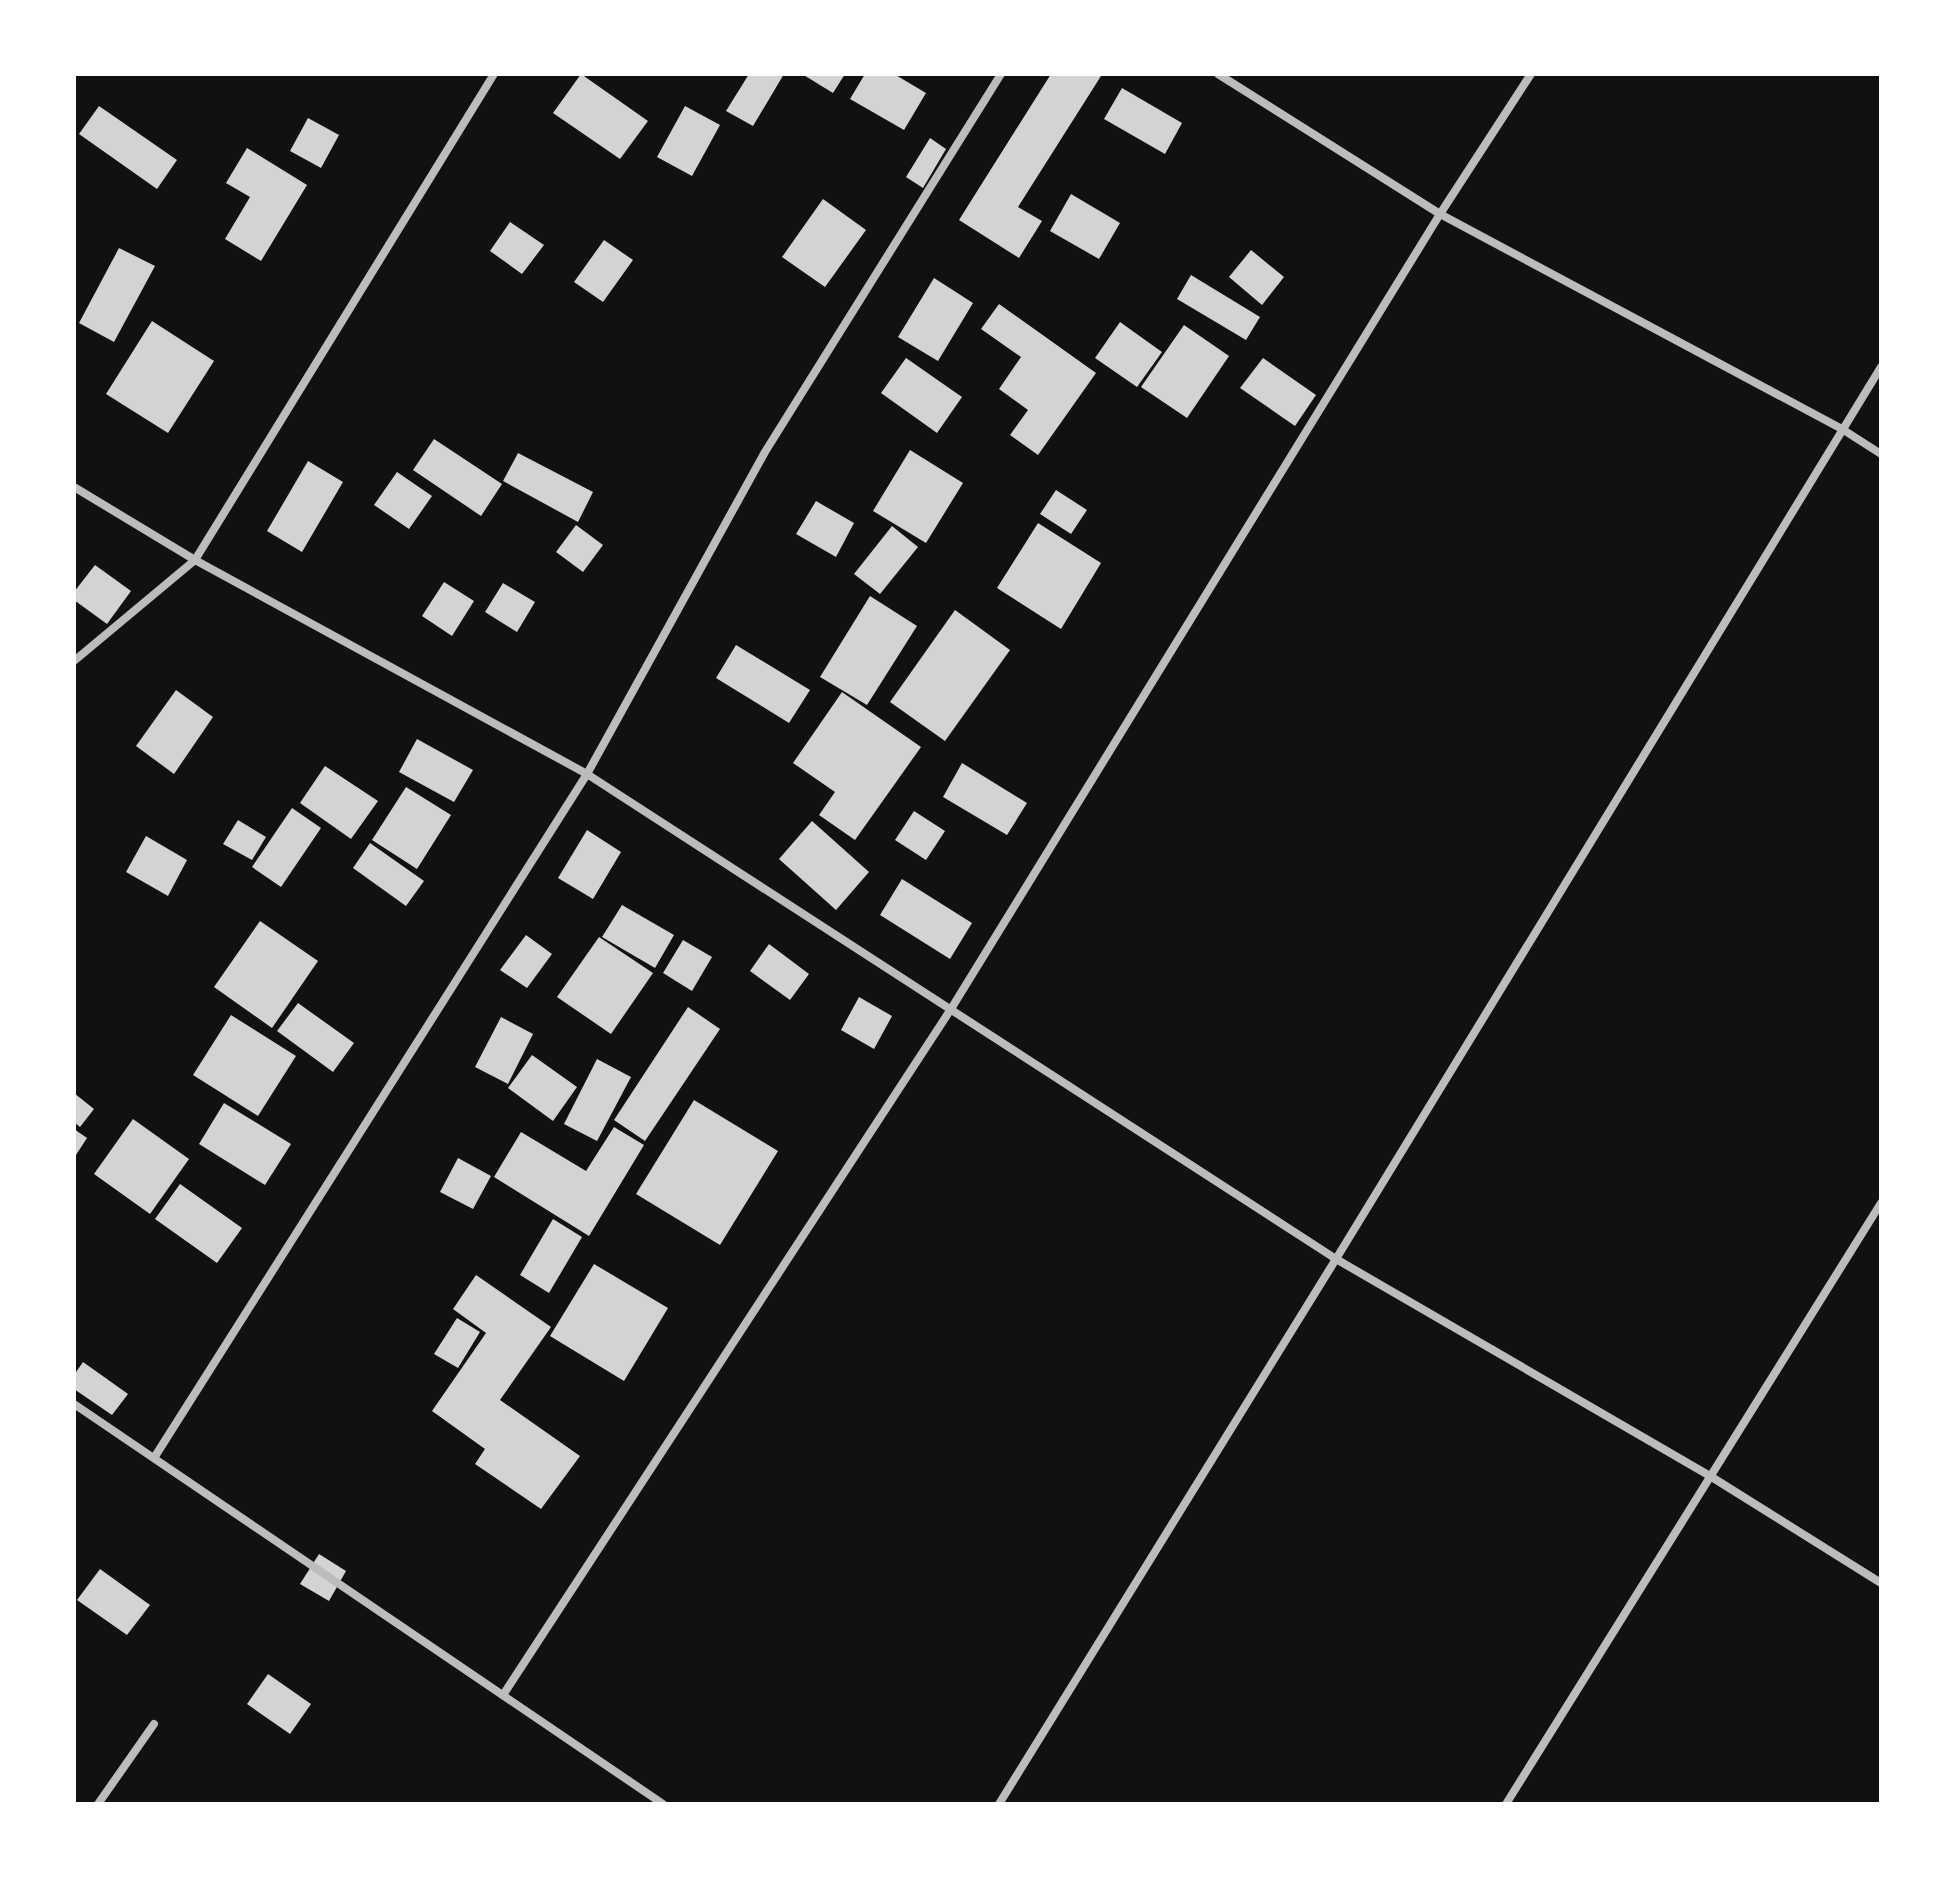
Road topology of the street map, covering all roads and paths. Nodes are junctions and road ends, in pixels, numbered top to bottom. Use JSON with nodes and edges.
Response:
{"nodes":[{"id":1,"x":494,"y":74,"type":"edge"},
{"id":2,"x":1001,"y":74,"type":"edge"},
{"id":3,"x":1218,"y":74,"type":"edge"},
{"id":4,"x":1531,"y":74,"type":"edge"},
{"id":5,"x":1440,"y":214,"type":"junction"},
{"id":6,"x":1881,"y":367,"type":"edge"},
{"id":7,"x":1842,"y":429,"type":"junction"},
{"id":8,"x":1881,"y":454,"type":"edge"},
{"id":9,"x":74,"y":487,"type":"edge"},
{"id":10,"x":195,"y":560,"type":"junction"},
{"id":11,"x":74,"y":661,"type":"edge"},
{"id":12,"x":587,"y":774,"type":"junction"},
{"id":13,"x":951,"y":1009,"type":"junction"},
{"id":14,"x":1881,"y":1203,"type":"edge"},
{"id":15,"x":1336,"y":1259,"type":"junction"},
{"id":16,"x":74,"y":1404,"type":"edge"},
{"id":17,"x":154,"y":1458,"type":"junction"},
{"id":18,"x":1710,"y":1476,"type":"junction"},
{"id":19,"x":1881,"y":1583,"type":"edge"},
{"id":20,"x":503,"y":1695,"type":"junction"},
{"id":21,"x":154,"y":1724,"type":"dead end"},
{"id":22,"x":98,"y":1804,"type":"edge"},
{"id":23,"x":663,"y":1804,"type":"edge"},
{"id":24,"x":999,"y":1804,"type":"edge"},
{"id":25,"x":1506,"y":1804,"type":"edge"}],
"edges":[{"from":1,"to":10,"type":"street"},
{"from":2,"to":12,"type":"street"},
{"from":3,"to":5,"type":"street"},
{"from":4,"to":5,"type":"street"},
{"from":5,"to":7,"type":"street"},
{"from":5,"to":13,"type":"street"},
{"from":6,"to":7,"type":"street"},
{"from":7,"to":8,"type":"street"},
{"from":7,"to":15,"type":"street"},
{"from":9,"to":10,"type":"street"},
{"from":10,"to":11,"type":"street"},
{"from":10,"to":12,"type":"street"},
{"from":12,"to":13,"type":"street"},
{"from":12,"to":17,"type":"street"},
{"from":13,"to":15,"type":"street"},
{"from":13,"to":20,"type":"street"},
{"from":14,"to":18,"type":"street"},
{"from":15,"to":18,"type":"street"},
{"from":15,"to":24,"type":"street"},
{"from":16,"to":17,"type":"street"},
{"from":17,"to":20,"type":"street"},
{"from":18,"to":19,"type":"street"},
{"from":18,"to":25,"type":"street"},
{"from":20,"to":23,"type":"street"},
{"from":21,"to":22,"type":"street"}]}
